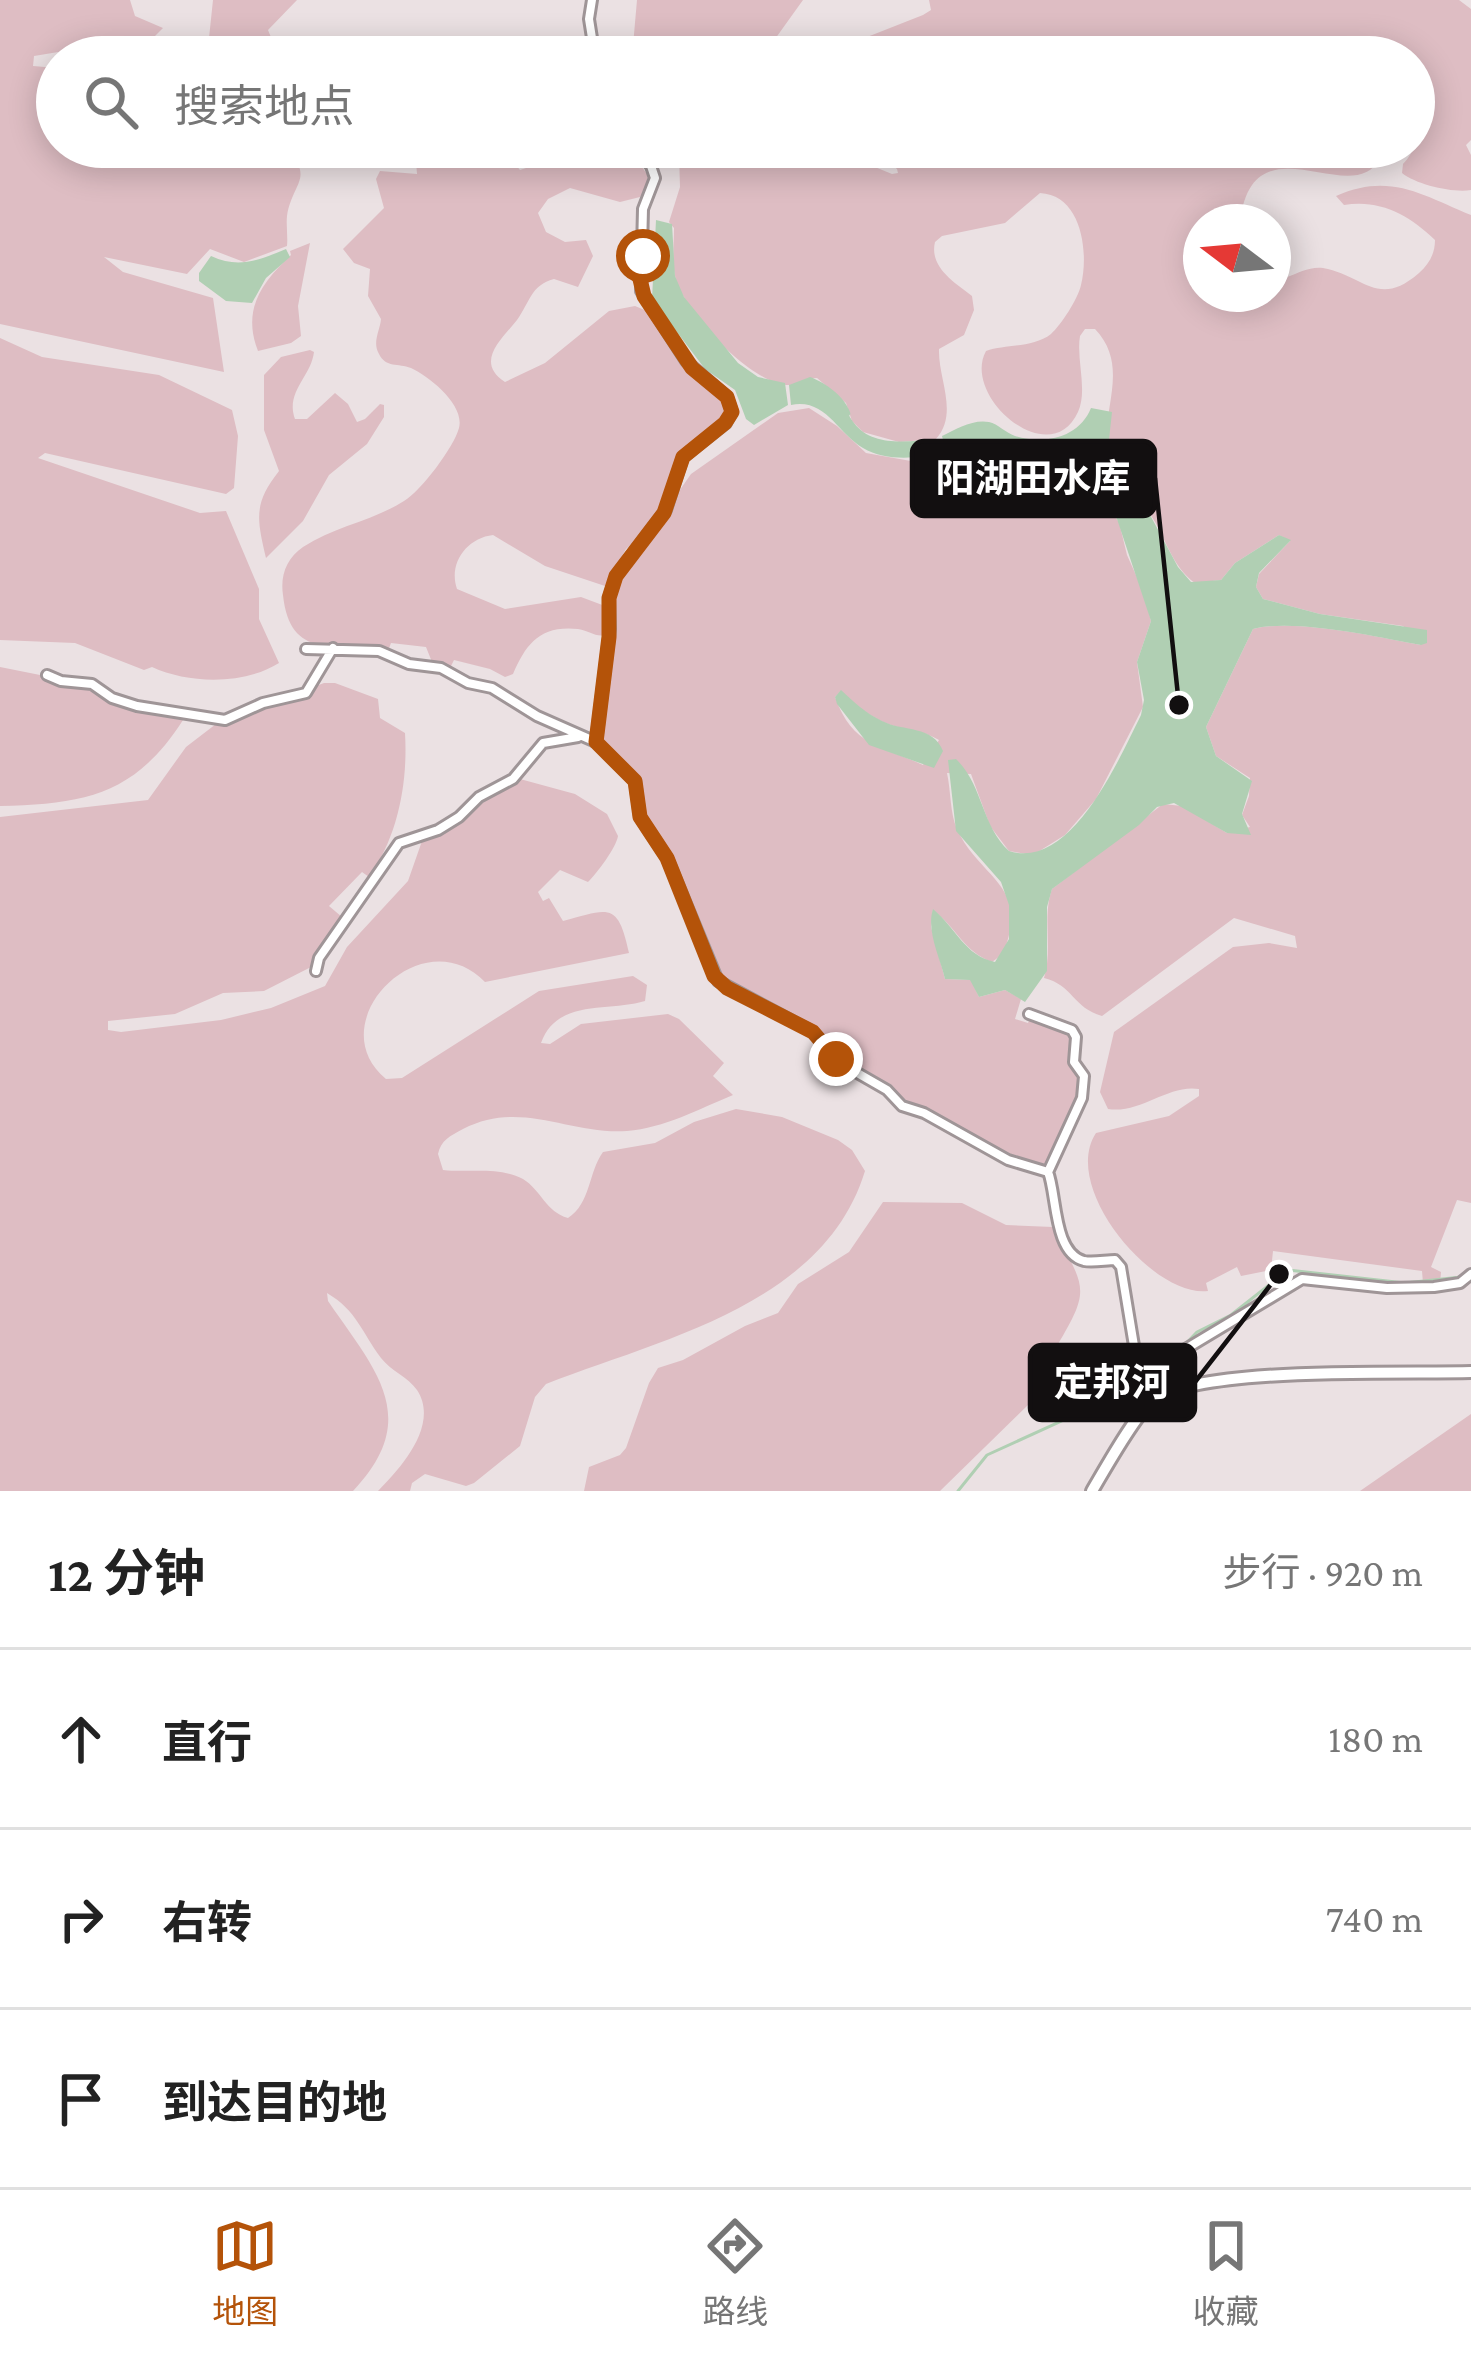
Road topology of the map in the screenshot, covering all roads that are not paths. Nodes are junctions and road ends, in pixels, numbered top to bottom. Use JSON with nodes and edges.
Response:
{"nodes":[{"id":1,"x":592,"y":0,"type":"edge"},
{"id":2,"x":592,"y":36,"type":"edge"},
{"id":3,"x":652,"y":168,"type":"edge"},
{"id":4,"x":333,"y":648,"type":"junction"},
{"id":5,"x":306,"y":649,"type":"dead end"},
{"id":6,"x":47,"y":675,"type":"dead end"},
{"id":7,"x":583,"y":736,"type":"junction"},
{"id":8,"x":596,"y":742,"type":"junction"},
{"id":9,"x":316,"y":971,"type":"dead end"},
{"id":10,"x":1029,"y":1014,"type":"dead end"},
{"id":11,"x":1048,"y":1172,"type":"junction"},
{"id":12,"x":1470,"y":1277,"type":"edge"},
{"id":13,"x":1471,"y":1372,"type":"edge"},
{"id":14,"x":1150,"y":1396,"type":"junction"},
{"id":15,"x":1091,"y":1491,"type":"edge"}],
"edges":[{"from":1,"to":2,"type":"street"},
{"from":3,"to":8,"type":"street"},
{"from":4,"to":5,"type":"street"},
{"from":4,"to":6,"type":"street"},
{"from":4,"to":7,"type":"street"},
{"from":7,"to":8,"type":"street"},
{"from":7,"to":9,"type":"street"},
{"from":8,"to":11,"type":"street"},
{"from":10,"to":11,"type":"street"},
{"from":11,"to":14,"type":"street"},
{"from":12,"to":14,"type":"street"},
{"from":13,"to":14,"type":"street"},
{"from":14,"to":15,"type":"street"}]}
